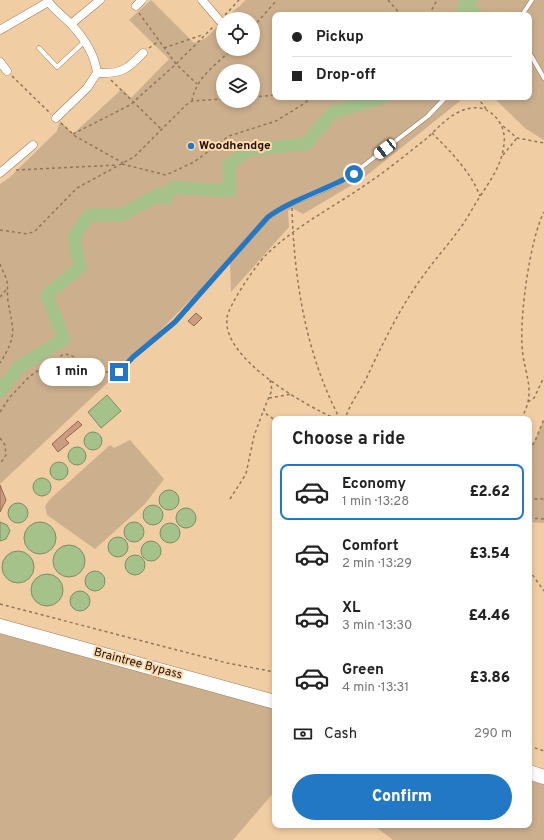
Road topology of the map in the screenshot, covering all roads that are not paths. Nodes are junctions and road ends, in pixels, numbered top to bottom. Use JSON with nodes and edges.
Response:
{"nodes":[{"id":1,"x":100,"y":0,"type":"edge"},
{"id":2,"x":202,"y":0,"type":"edge"},
{"id":3,"x":532,"y":0,"type":"edge"},
{"id":4,"x":48,"y":1,"type":"edge"},
{"id":5,"x":524,"y":12,"type":"edge"},
{"id":6,"x":216,"y":16,"type":"edge"},
{"id":7,"x":71,"y":24,"type":"junction"},
{"id":8,"x":0,"y":30,"type":"edge"},
{"id":9,"x":84,"y":42,"type":"junction"},
{"id":10,"x":39,"y":48,"type":"dead end"},
{"id":11,"x":143,"y":53,"type":"road end"},
{"id":12,"x":532,"y":57,"type":"edge"},
{"id":13,"x":0,"y":62,"type":"edge"},
{"id":14,"x":7,"y":71,"type":"road end"},
{"id":15,"x":101,"y":73,"type":"junction"},
{"id":16,"x":544,"y":78,"type":"edge"},
{"id":17,"x":443,"y":100,"type":"edge"},
{"id":18,"x":56,"y":118,"type":"road end"},
{"id":19,"x":33,"y":145,"type":"dead end"},
{"id":20,"x":2,"y":172,"type":"edge"},
{"id":21,"x":119,"y":372,"type":"road end"},
{"id":22,"x":0,"y":626,"type":"edge"},
{"id":23,"x":272,"y":701,"type":"edge"},
{"id":24,"x":532,"y":773,"type":"edge"},
{"id":25,"x":544,"y":777,"type":"edge"}],
"edges":[{"from":1,"to":7,"type":"street"},
{"from":2,"to":6,"type":"street"},
{"from":3,"to":5,"type":"lane"},
{"from":4,"to":7,"type":"street"},
{"from":4,"to":8,"type":"street"},
{"from":7,"to":9,"type":"street"},
{"from":9,"to":10,"type":"lane"},
{"from":9,"to":15,"type":"street"},
{"from":11,"to":15,"type":"street"},
{"from":12,"to":16,"type":"lane"},
{"from":13,"to":14,"type":"street"},
{"from":15,"to":18,"type":"street"},
{"from":17,"to":21,"type":"lane"},
{"from":19,"to":20,"type":"street"},
{"from":22,"to":23,"type":"highway","name":"Braintree Bypass"},
{"from":24,"to":25,"type":"highway"}]}
